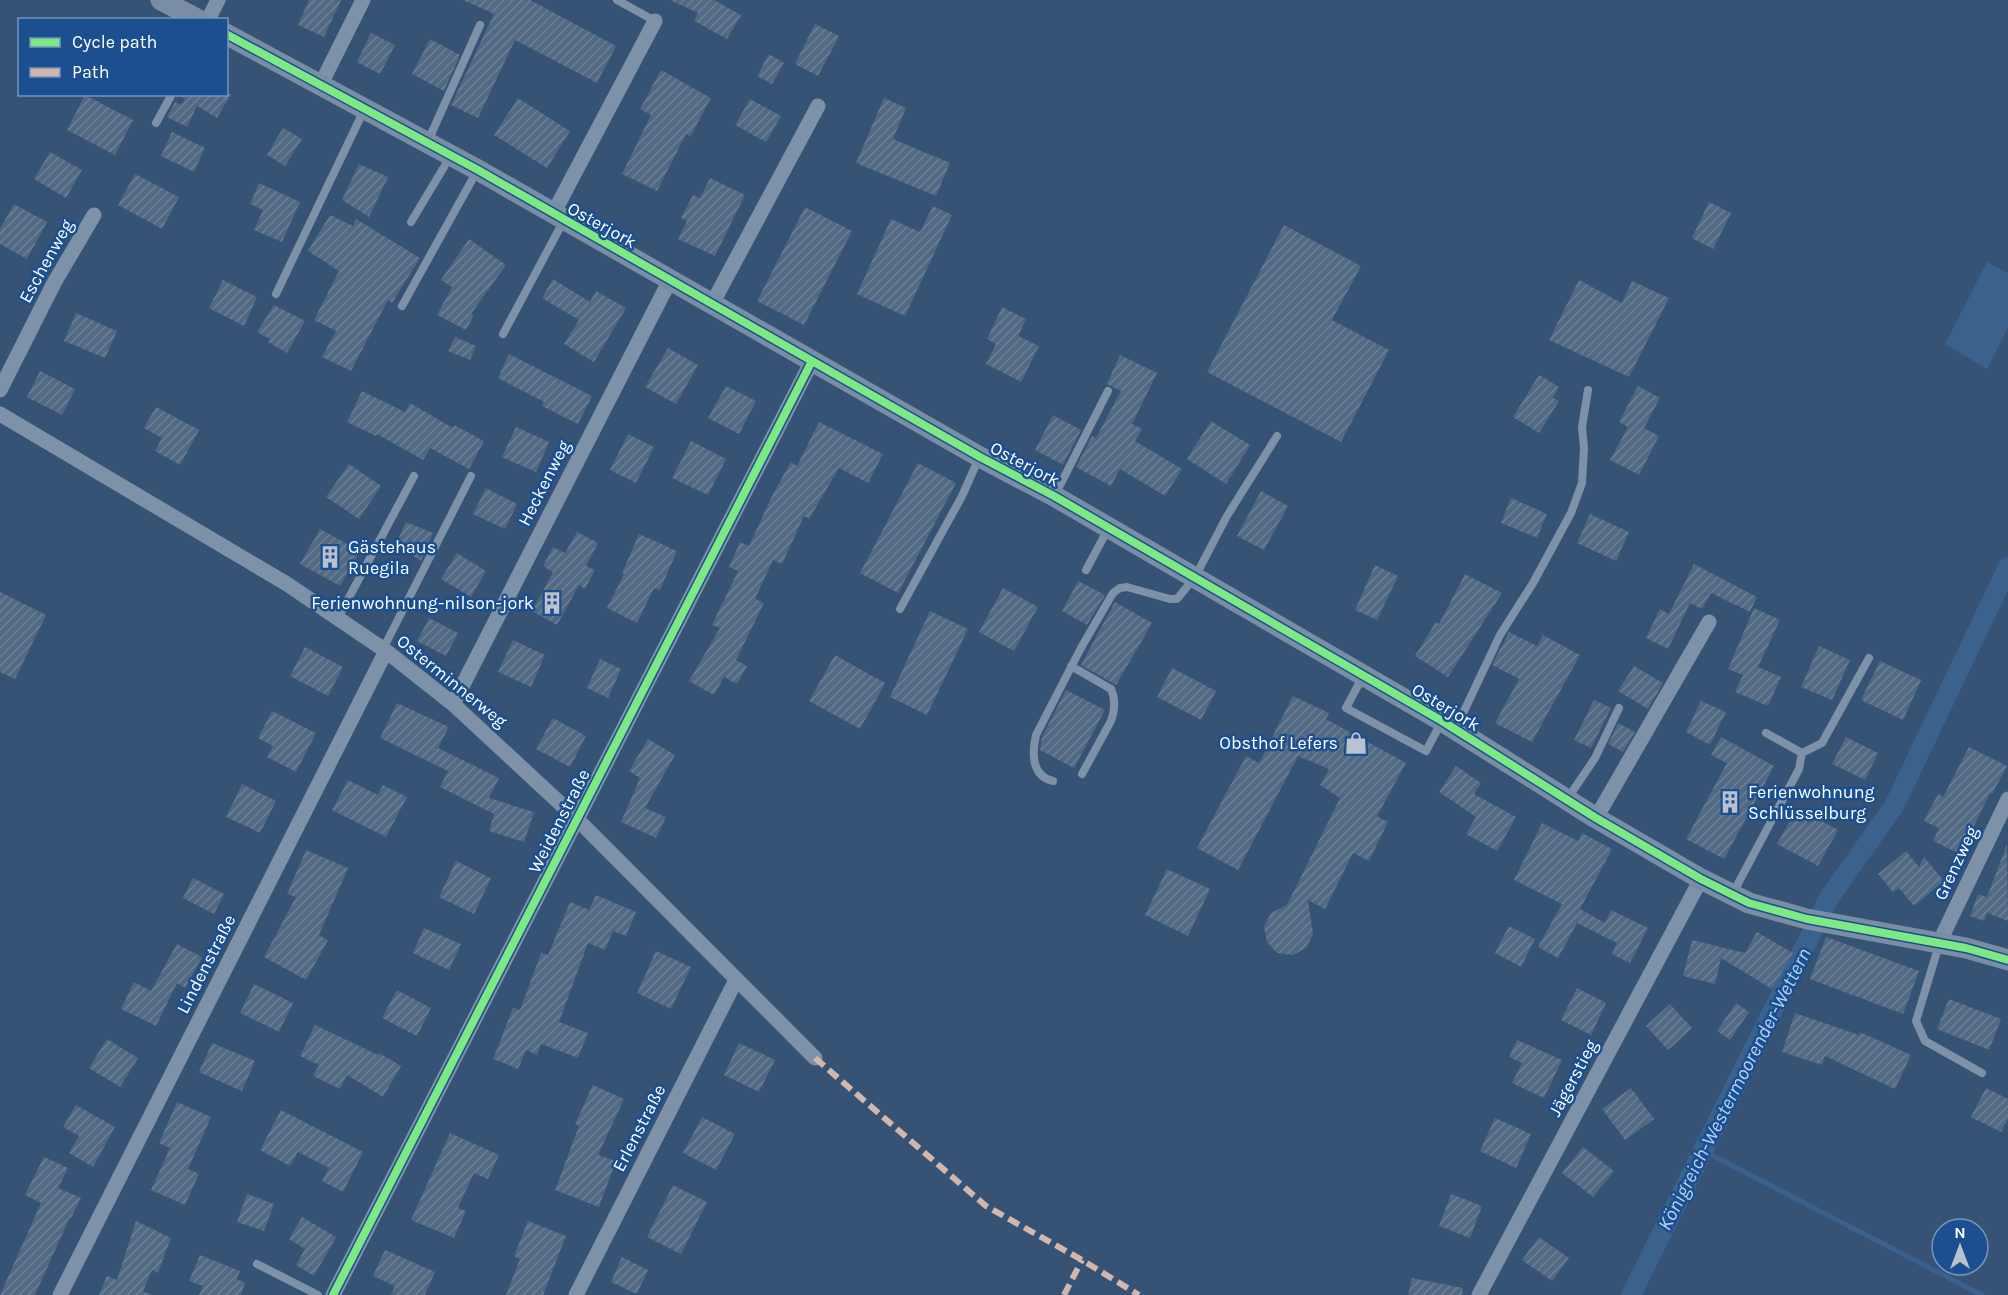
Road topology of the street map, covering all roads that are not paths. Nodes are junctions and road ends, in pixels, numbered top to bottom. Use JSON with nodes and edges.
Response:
{"nodes":[{"id":1,"x":161,"y":0,"type":"edge"},
{"id":2,"x":218,"y":0,"type":"edge"},
{"id":3,"x":363,"y":0,"type":"edge"},
{"id":4,"x":617,"y":0,"type":"edge"},
{"id":5,"x":195,"y":18,"type":"edge"},
{"id":6,"x":209,"y":18,"type":"edge"},
{"id":7,"x":654,"y":21,"type":"joint"},
{"id":8,"x":480,"y":26,"type":"dead end"},
{"id":9,"x":228,"y":35,"type":"edge"},
{"id":10,"x":321,"y":84,"type":"junction"},
{"id":11,"x":171,"y":96,"type":"edge"},
{"id":12,"x":818,"y":106,"type":"dead end"},
{"id":13,"x":365,"y":108,"type":"junction"},
{"id":14,"x":156,"y":123,"type":"dead end"},
{"id":15,"x":427,"y":142,"type":"junction"},
{"id":16,"x":451,"y":155,"type":"junction"},
{"id":17,"x":478,"y":170,"type":"junction"},
{"id":18,"x":94,"y":214,"type":"dead end"},
{"id":19,"x":558,"y":217,"type":"junction"},
{"id":20,"x":411,"y":222,"type":"dead end"},
{"id":21,"x":670,"y":280,"type":"junction"},
{"id":22,"x":276,"y":294,"type":"dead end"},
{"id":23,"x":712,"y":304,"type":"junction"},
{"id":24,"x":402,"y":306,"type":"dead end"},
{"id":25,"x":503,"y":334,"type":"dead end"},
{"id":26,"x":812,"y":361,"type":"junction"},
{"id":27,"x":0,"y":390,"type":"edge"},
{"id":28,"x":1588,"y":390,"type":"dead end"},
{"id":29,"x":1108,"y":391,"type":"dead end"},
{"id":30,"x":0,"y":414,"type":"edge"},
{"id":31,"x":1277,"y":436,"type":"dead end"},
{"id":32,"x":980,"y":457,"type":"junction"},
{"id":33,"x":414,"y":476,"type":"dead end"},
{"id":34,"x":471,"y":476,"type":"dead end"},
{"id":35,"x":1054,"y":496,"type":"junction"},
{"id":36,"x":1108,"y":528,"type":"junction"},
{"id":37,"x":1086,"y":570,"type":"dead end"},
{"id":38,"x":1195,"y":578,"type":"junction"},
{"id":39,"x":900,"y":609,"type":"dead end"},
{"id":40,"x":338,"y":618,"type":"junction"},
{"id":41,"x":1709,"y":622,"type":"dead end"},
{"id":42,"x":384,"y":650,"type":"junction"},
{"id":43,"x":1869,"y":658,"type":"dead end"},
{"id":44,"x":1071,"y":666,"type":"junction"},
{"id":45,"x":1364,"y":675,"type":"junction"},
{"id":46,"x":453,"y":704,"type":"junction"},
{"id":47,"x":1619,"y":708,"type":"dead end"},
{"id":48,"x":1449,"y":725,"type":"junction"},
{"id":49,"x":1766,"y":733,"type":"dead end"},
{"id":50,"x":1802,"y":753,"type":"junction"},
{"id":51,"x":1082,"y":774,"type":"dead end"},
{"id":52,"x":1053,"y":780,"type":"dead end"},
{"id":53,"x":1567,"y":799,"type":"junction"},
{"id":54,"x":2008,"y":799,"type":"edge"},
{"id":55,"x":1596,"y":818,"type":"junction"},
{"id":56,"x":577,"y":819,"type":"junction"},
{"id":57,"x":1701,"y":879,"type":"junction"},
{"id":58,"x":1732,"y":894,"type":"junction"},
{"id":59,"x":1939,"y":944,"type":"junction"},
{"id":60,"x":2008,"y":960,"type":"edge"},
{"id":61,"x":736,"y":980,"type":"junction"},
{"id":62,"x":815,"y":1058,"type":"dead end"},
{"id":63,"x":1982,"y":1073,"type":"dead end"},
{"id":64,"x":257,"y":1264,"type":"dead end"},
{"id":65,"x":60,"y":1295,"type":"edge"},
{"id":66,"x":318,"y":1295,"type":"edge"},
{"id":67,"x":333,"y":1295,"type":"edge"},
{"id":68,"x":576,"y":1295,"type":"edge"},
{"id":69,"x":1479,"y":1295,"type":"edge"}],
"edges":[{"from":1,"to":5,"type":"main road"},
{"from":2,"to":6,"type":"street"},
{"from":3,"to":10,"type":"street"},
{"from":4,"to":7,"type":"lane"},
{"from":7,"to":19,"type":"street"},
{"from":8,"to":15,"type":"lane"},
{"from":9,"to":10,"type":"main road","name":"Osterjork"},
{"from":10,"to":13,"type":"main road","name":"Osterjork"},
{"from":11,"to":14,"type":"lane"},
{"from":12,"to":23,"type":"street"},
{"from":13,"to":15,"type":"main road","name":"Osterjork"},
{"from":13,"to":22,"type":"lane"},
{"from":15,"to":16,"type":"main road","name":"Osterjork"},
{"from":16,"to":17,"type":"main road","name":"Osterjork"},
{"from":16,"to":20,"type":"lane"},
{"from":17,"to":19,"type":"main road","name":"Osterjork"},
{"from":17,"to":24,"type":"lane"},
{"from":18,"to":27,"type":"street","name":"Eschenweg"},
{"from":19,"to":21,"type":"main road","name":"Osterjork"},
{"from":19,"to":25,"type":"lane"},
{"from":21,"to":23,"type":"main road","name":"Osterjork"},
{"from":21,"to":46,"type":"street","name":"Heckenweg"},
{"from":23,"to":26,"type":"main road","name":"Osterjork"},
{"from":26,"to":32,"type":"main road","name":"Osterjork"},
{"from":26,"to":56,"type":"street","name":"Weidenstraße"},
{"from":28,"to":48,"type":"lane"},
{"from":29,"to":35,"type":"lane"},
{"from":30,"to":40,"type":"street","name":"Osterminnerweg"},
{"from":31,"to":38,"type":"lane"},
{"from":32,"to":35,"type":"main road","name":"Osterjork"},
{"from":32,"to":39,"type":"lane"},
{"from":33,"to":40,"type":"lane"},
{"from":34,"to":42,"type":"lane"},
{"from":35,"to":36,"type":"main road","name":"Osterjork"},
{"from":36,"to":37,"type":"lane"},
{"from":36,"to":38,"type":"main road","name":"Osterjork"},
{"from":38,"to":44,"type":"lane"},
{"from":38,"to":45,"type":"main road","name":"Osterjork"},
{"from":40,"to":42,"type":"street","name":"Osterminnerweg"},
{"from":41,"to":55,"type":"street"},
{"from":42,"to":46,"type":"street","name":"Osterminnerweg"},
{"from":42,"to":65,"type":"street","name":"Lindenstraße"},
{"from":43,"to":50,"type":"lane"},
{"from":44,"to":51,"type":"lane"},
{"from":44,"to":52,"type":"lane"},
{"from":45,"to":48,"type":"main road","name":"Osterjork"},
{"from":45,"to":48,"type":"lane"},
{"from":46,"to":56,"type":"street","name":"Osterminnerweg"},
{"from":47,"to":53,"type":"lane"},
{"from":48,"to":53,"type":"main road","name":"Osterjork"},
{"from":49,"to":50,"type":"lane"},
{"from":50,"to":58,"type":"lane"},
{"from":53,"to":55,"type":"main road","name":"Osterjork"},
{"from":54,"to":59,"type":"street","name":"Grenzweg"},
{"from":55,"to":57,"type":"main road","name":"Osterjork"},
{"from":56,"to":61,"type":"street","name":"Osterminnerweg"},
{"from":56,"to":67,"type":"street","name":"Weidenstraße"},
{"from":57,"to":58,"type":"main road","name":"Osterjork"},
{"from":57,"to":69,"type":"street","name":"Jägerstieg"},
{"from":58,"to":59,"type":"main road","name":"Osterjork"},
{"from":59,"to":60,"type":"main road","name":"Osterjork"},
{"from":59,"to":63,"type":"lane"},
{"from":61,"to":62,"type":"street","name":"Osterminnerweg"},
{"from":61,"to":68,"type":"street","name":"Erlenstraße"},
{"from":64,"to":66,"type":"lane"}]}
